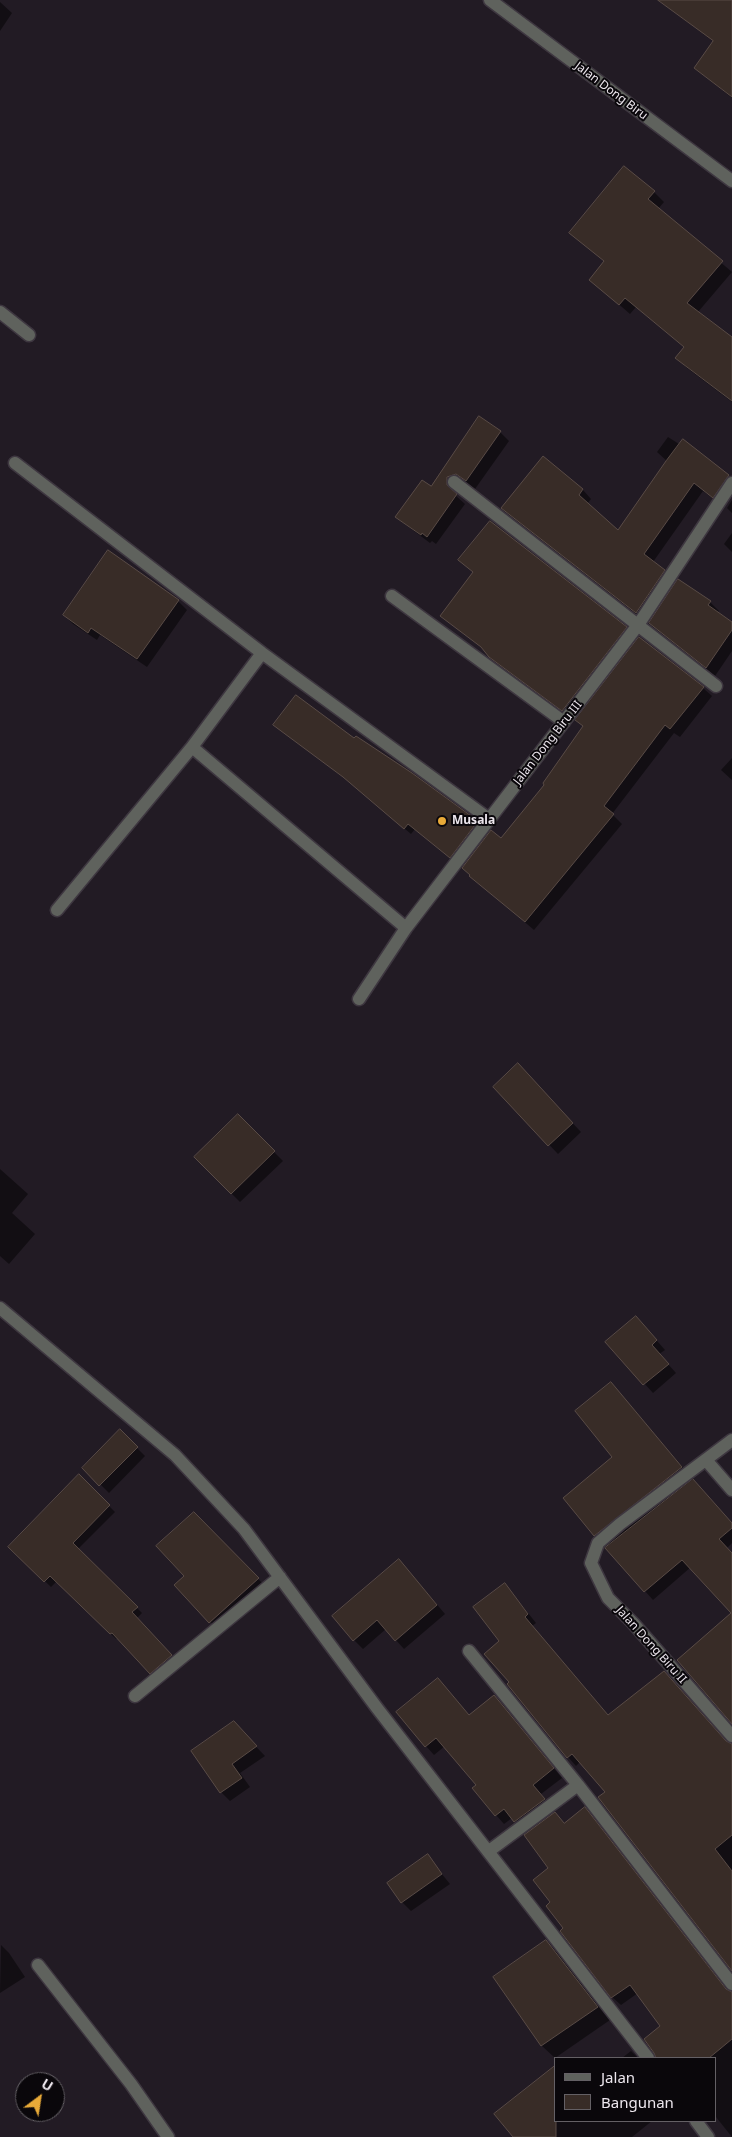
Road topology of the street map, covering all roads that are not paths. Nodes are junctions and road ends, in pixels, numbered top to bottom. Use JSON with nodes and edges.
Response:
{"nodes":[{"id":1,"x":490,"y":0,"type":"edge"},
{"id":2,"x":732,"y":181,"type":"edge"},
{"id":3,"x":0,"y":312,"type":"edge"},
{"id":4,"x":29,"y":335,"type":"dead end"},
{"id":5,"x":15,"y":463,"type":"dead end"},
{"id":6,"x":454,"y":482,"type":"dead end"},
{"id":7,"x":732,"y":483,"type":"edge"},
{"id":8,"x":392,"y":596,"type":"dead end"},
{"id":9,"x":638,"y":625,"type":"junction"},
{"id":10,"x":262,"y":653,"type":"junction"},
{"id":11,"x":716,"y":686,"type":"dead end"},
{"id":12,"x":564,"y":722,"type":"junction"},
{"id":13,"x":192,"y":747,"type":"junction"},
{"id":14,"x":489,"y":819,"type":"junction"},
{"id":15,"x":56,"y":910,"type":"dead end"},
{"id":16,"x":406,"y":928,"type":"junction"},
{"id":17,"x":359,"y":999,"type":"dead end"},
{"id":18,"x":0,"y":1308,"type":"edge"},
{"id":19,"x":732,"y":1440,"type":"edge"},
{"id":20,"x":706,"y":1460,"type":"junction"},
{"id":21,"x":732,"y":1490,"type":"edge"},
{"id":22,"x":280,"y":1577,"type":"junction"},
{"id":23,"x":469,"y":1651,"type":"dead end"},
{"id":24,"x":134,"y":1696,"type":"dead end"},
{"id":25,"x":732,"y":1736,"type":"edge"},
{"id":26,"x":578,"y":1786,"type":"junction"},
{"id":27,"x":489,"y":1851,"type":"junction"},
{"id":28,"x":38,"y":1966,"type":"dead end"},
{"id":29,"x":732,"y":1984,"type":"edge"},
{"id":30,"x":647,"y":2057,"type":"edge"},
{"id":31,"x":697,"y":2122,"type":"edge"},
{"id":32,"x":168,"y":2137,"type":"edge"},
{"id":33,"x":708,"y":2137,"type":"edge"}],
"edges":[{"from":1,"to":2,"type":"street","name":"Jalan Dong Biru"},
{"from":3,"to":4,"type":"street"},
{"from":5,"to":10,"type":"street"},
{"from":6,"to":9,"type":"street"},
{"from":7,"to":9,"type":"street","name":"Jalan Dong Biru III"},
{"from":8,"to":12,"type":"street"},
{"from":9,"to":11,"type":"street"},
{"from":9,"to":12,"type":"street","name":"Jalan Dong Biru III"},
{"from":10,"to":13,"type":"street"},
{"from":10,"to":14,"type":"street"},
{"from":12,"to":14,"type":"street","name":"Jalan Dong Biru III"},
{"from":13,"to":15,"type":"street"},
{"from":13,"to":16,"type":"street"},
{"from":14,"to":16,"type":"street","name":"Jalan Dong Biru III"},
{"from":16,"to":17,"type":"street","name":"Jalan Dong Biru III"},
{"from":18,"to":22,"type":"street"},
{"from":19,"to":20,"type":"street"},
{"from":20,"to":21,"type":"street"},
{"from":20,"to":25,"type":"street","name":"Jalan Dong Biru II"},
{"from":22,"to":24,"type":"street"},
{"from":22,"to":27,"type":"street"},
{"from":23,"to":26,"type":"street"},
{"from":26,"to":27,"type":"street"},
{"from":26,"to":29,"type":"street"},
{"from":27,"to":30,"type":"street"},
{"from":28,"to":32,"type":"street"},
{"from":31,"to":33,"type":"street"}]}
